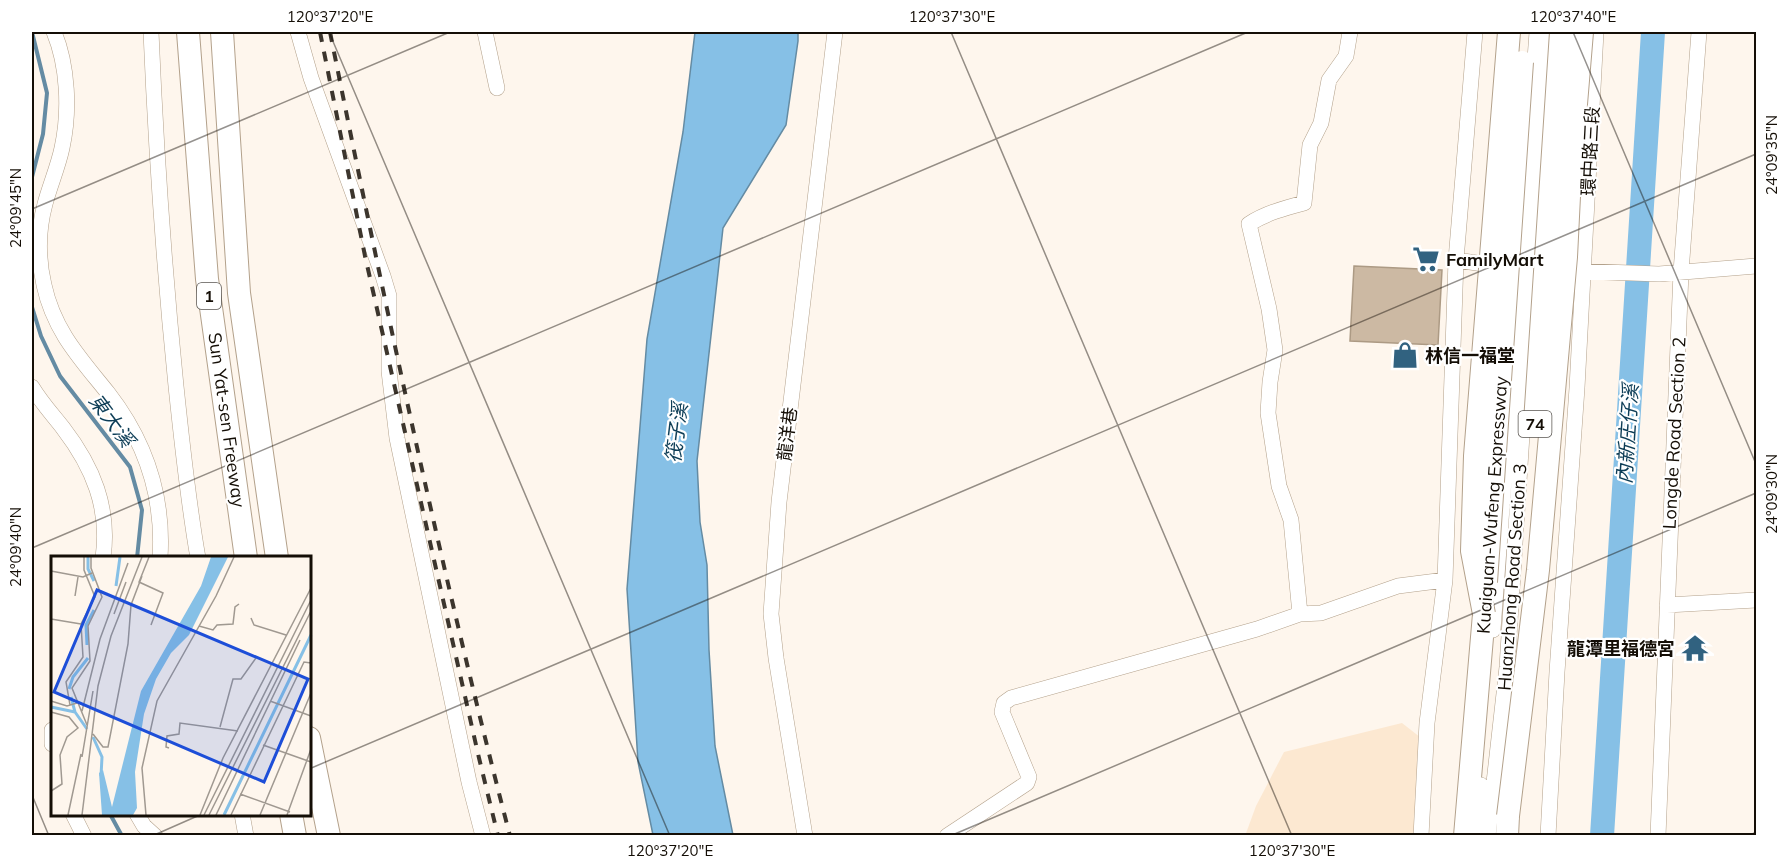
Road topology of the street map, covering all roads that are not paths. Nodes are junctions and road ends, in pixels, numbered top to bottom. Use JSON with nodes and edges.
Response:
{"nodes":[{"id":1,"x":54,"y":32,"type":"edge"},
{"id":2,"x":151,"y":32,"type":"edge"},
{"id":3,"x":188,"y":32,"type":"edge"},
{"id":4,"x":222,"y":32,"type":"edge"},
{"id":5,"x":298,"y":32,"type":"edge"},
{"id":6,"x":485,"y":32,"type":"edge"},
{"id":7,"x":835,"y":32,"type":"edge"},
{"id":8,"x":1350,"y":32,"type":"edge"},
{"id":9,"x":1475,"y":32,"type":"edge"},
{"id":10,"x":1509,"y":32,"type":"edge"},
{"id":11,"x":1525,"y":32,"type":"edge"},
{"id":12,"x":1537,"y":32,"type":"edge"},
{"id":13,"x":1548,"y":32,"type":"edge"},
{"id":14,"x":1561,"y":32,"type":"edge"},
{"id":15,"x":1582,"y":32,"type":"edge"},
{"id":16,"x":1596,"y":32,"type":"edge"},
{"id":17,"x":1700,"y":32,"type":"edge"},
{"id":18,"x":497,"y":88,"type":"dead end"},
{"id":19,"x":1456,"y":260,"type":"junction"},
{"id":20,"x":1756,"y":266,"type":"edge"},
{"id":21,"x":1526,"y":270,"type":"junction"},
{"id":22,"x":1583,"y":271,"type":"junction"},
{"id":23,"x":1681,"y":272,"type":"junction"},
{"id":24,"x":32,"y":387,"type":"edge"},
{"id":25,"x":103,"y":556,"type":"edge"},
{"id":26,"x":160,"y":556,"type":"edge"},
{"id":27,"x":198,"y":556,"type":"edge"},
{"id":28,"x":246,"y":556,"type":"edge"},
{"id":29,"x":278,"y":556,"type":"edge"},
{"id":30,"x":1445,"y":580,"type":"junction"},
{"id":31,"x":1756,"y":600,"type":"edge"},
{"id":32,"x":1667,"y":605,"type":"junction"},
{"id":33,"x":1300,"y":614,"type":"junction"},
{"id":34,"x":1484,"y":614,"type":"junction"},
{"id":35,"x":310,"y":743,"type":"edge"},
{"id":36,"x":74,"y":816,"type":"edge"},
{"id":37,"x":138,"y":816,"type":"edge"},
{"id":38,"x":242,"y":816,"type":"edge"},
{"id":39,"x":291,"y":816,"type":"edge"},
{"id":40,"x":1507,"y":826,"type":"edge"},
{"id":41,"x":84,"y":836,"type":"edge"},
{"id":42,"x":155,"y":836,"type":"edge"},
{"id":43,"x":246,"y":836,"type":"edge"},
{"id":44,"x":295,"y":836,"type":"edge"},
{"id":45,"x":329,"y":836,"type":"edge"},
{"id":46,"x":483,"y":836,"type":"edge"},
{"id":47,"x":805,"y":836,"type":"edge"},
{"id":48,"x":947,"y":836,"type":"edge"},
{"id":49,"x":1421,"y":836,"type":"edge"},
{"id":50,"x":1465,"y":836,"type":"edge"},
{"id":51,"x":1476,"y":836,"type":"edge"},
{"id":52,"x":1488,"y":836,"type":"edge"},
{"id":53,"x":1548,"y":836,"type":"edge"},
{"id":54,"x":1658,"y":836,"type":"edge"}],
"edges":[{"from":1,"to":26,"type":"street"},
{"from":2,"to":27,"type":"street"},
{"from":3,"to":28,"type":"highway","name":"Sun Yat-sen Freeway","number":"1"},
{"from":4,"to":29,"type":"highway","name":"Sun Yat-sen Freeway","number":"1"},
{"from":5,"to":46,"type":"street"},
{"from":6,"to":18,"type":"street"},
{"from":7,"to":47,"type":"street","name":"龍洋巷"},
{"from":8,"to":33,"type":"street"},
{"from":9,"to":19,"type":"street"},
{"from":10,"to":34,"type":"highway","bridge":true},
{"from":11,"to":34,"type":"highway","name":"Kuaiguan-Wufeng Expressway","number":"74","bridge":true},
{"from":12,"to":21,"type":"street","name":"Huanzhong Road Section 3"},
{"from":13,"to":21,"type":"street","name":"Huanzhong Road Section 3"},
{"from":14,"to":40,"type":"highway","name":"Kuaiguan-Wufeng Expressway","number":"74","bridge":true},
{"from":15,"to":40,"type":"highway","bridge":true},
{"from":16,"to":22,"type":"street","name":"環中路三段"},
{"from":17,"to":23,"type":"street","name":"Longde Road Section 2"},
{"from":19,"to":21,"type":"street"},
{"from":19,"to":30,"type":"street"},
{"from":20,"to":23,"type":"street"},
{"from":21,"to":22,"type":"street"},
{"from":21,"to":51,"type":"street","name":"Huanzhong Road Section 3"},
{"from":21,"to":52,"type":"street","name":"Huanzhong Road Section 3"},
{"from":22,"to":23,"type":"street"},
{"from":22,"to":53,"type":"street"},
{"from":23,"to":32,"type":"street","name":"Longde Road Section 2"},
{"from":24,"to":25,"type":"street"},
{"from":30,"to":33,"type":"street"},
{"from":30,"to":49,"type":"street"},
{"from":31,"to":32,"type":"street"},
{"from":32,"to":54,"type":"street","name":"Longde Road Section 2"},
{"from":33,"to":48,"type":"street"},
{"from":34,"to":50,"type":"highway","name":"Kuaiguan-Wufeng Expressway","number":"74"},
{"from":35,"to":45,"type":"highway"},
{"from":36,"to":41,"type":"street"},
{"from":37,"to":42,"type":"street"},
{"from":38,"to":43,"type":"street"},
{"from":39,"to":44,"type":"highway"}]}
